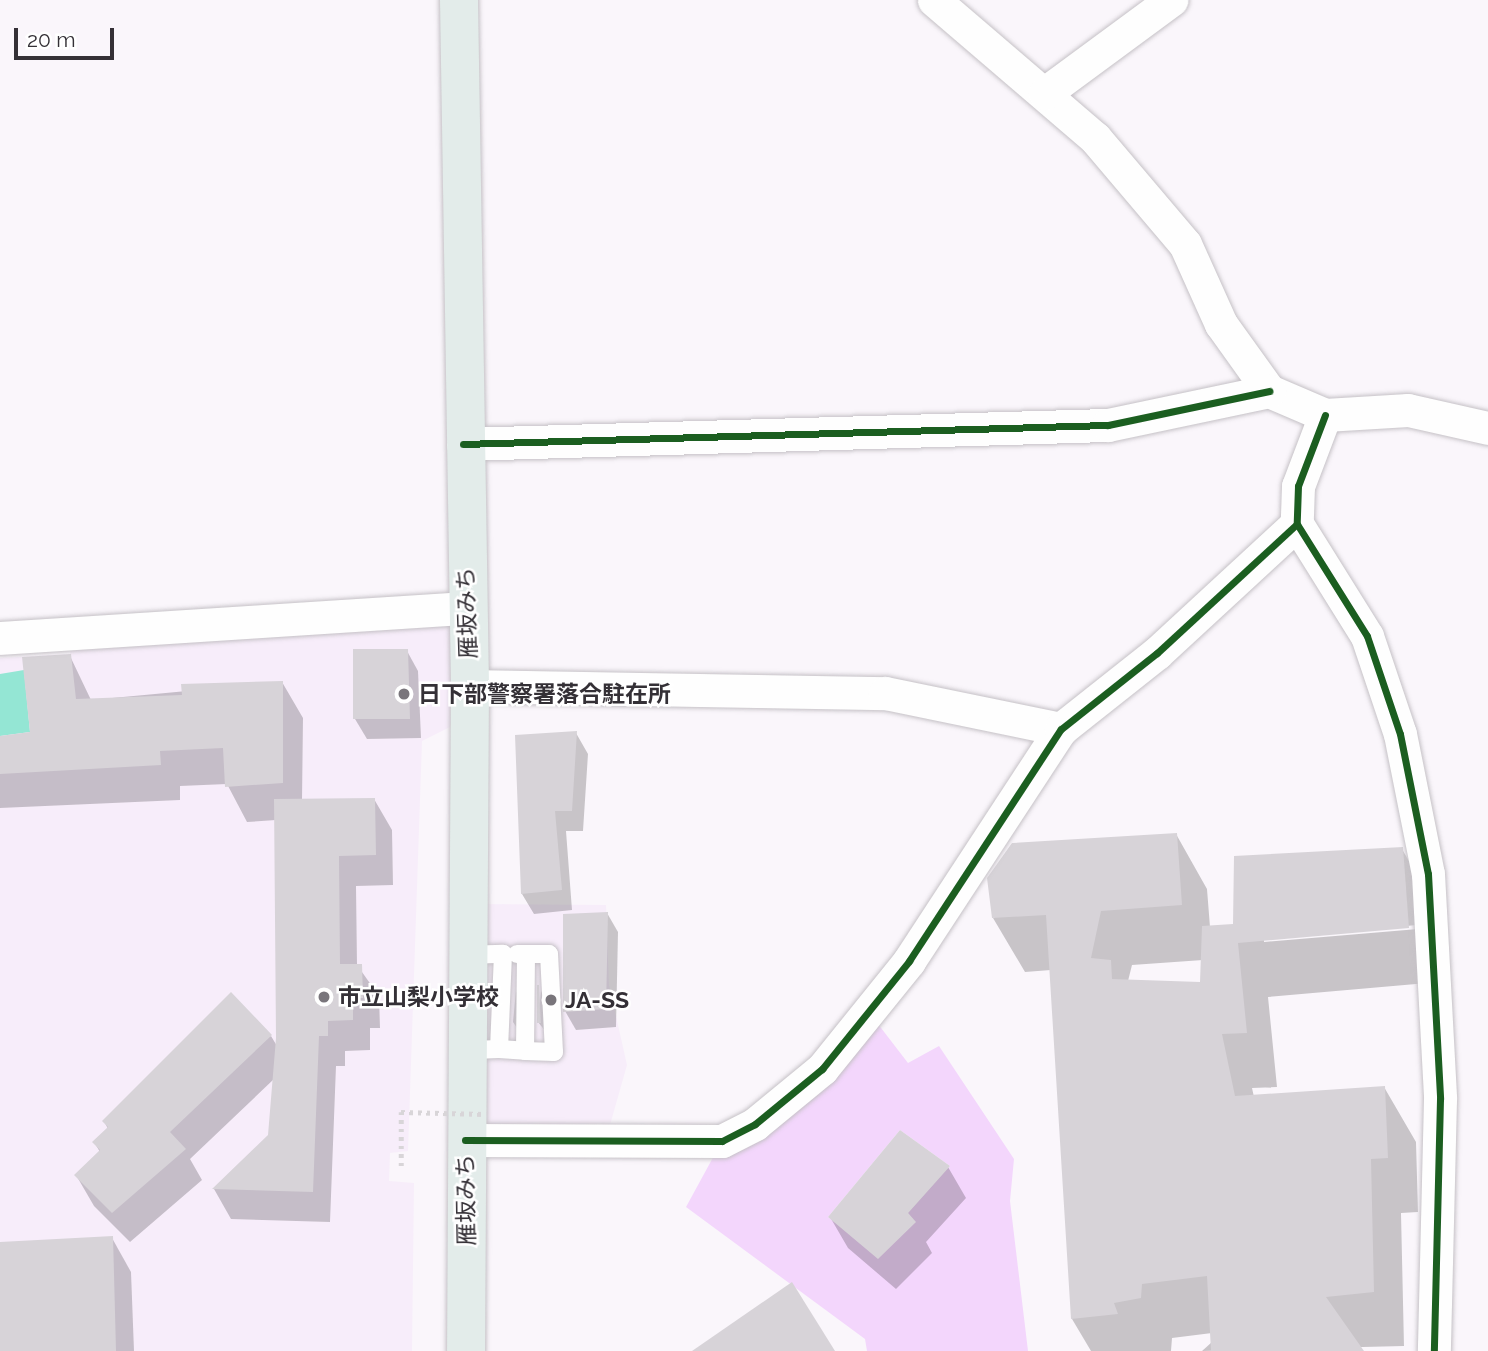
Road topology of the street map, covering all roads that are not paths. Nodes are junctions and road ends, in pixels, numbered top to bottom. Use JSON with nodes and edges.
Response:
{"nodes":[{"id":1,"x":459,"y":0,"type":"edge"},
{"id":2,"x":934,"y":0,"type":"edge"},
{"id":3,"x":1171,"y":0,"type":"edge"},
{"id":4,"x":1045,"y":93,"type":"junction"},
{"id":5,"x":1269,"y":391,"type":"junction"},
{"id":6,"x":1325,"y":415,"type":"junction"},
{"id":7,"x":1488,"y":428,"type":"edge"},
{"id":8,"x":463,"y":444,"type":"junction"},
{"id":9,"x":1297,"y":524,"type":"junction"},
{"id":10,"x":465,"y":608,"type":"junction"},
{"id":11,"x":0,"y":638,"type":"edge"},
{"id":12,"x":470,"y":686,"type":"junction"},
{"id":13,"x":1061,"y":729,"type":"junction"},
{"id":14,"x":503,"y":954,"type":"junction"},
{"id":15,"x":526,"y":954,"type":"junction"},
{"id":16,"x":465,"y":955,"type":"junction"},
{"id":17,"x":482,"y":1050,"type":"junction"},
{"id":18,"x":525,"y":1051,"type":"junction"},
{"id":19,"x":474,"y":1127,"type":"junction"},
{"id":20,"x":466,"y":1351,"type":"edge"},
{"id":21,"x":1434,"y":1351,"type":"edge"}],
"edges":[{"from":1,"to":8,"type":"highway","name":"雁坂みち"},
{"from":2,"to":4,"type":"street"},
{"from":3,"to":4,"type":"street"},
{"from":4,"to":5,"type":"street"},
{"from":5,"to":6,"type":"street"},
{"from":5,"to":8,"type":"street"},
{"from":6,"to":7,"type":"street"},
{"from":6,"to":9,"type":"street"},
{"from":8,"to":10,"type":"highway","name":"雁坂みち"},
{"from":9,"to":13,"type":"street"},
{"from":9,"to":21,"type":"street"},
{"from":10,"to":11,"type":"street"},
{"from":10,"to":12,"type":"highway","name":"雁坂みち"},
{"from":12,"to":13,"type":"street"},
{"from":12,"to":16,"type":"highway","name":"雁坂みち"},
{"from":13,"to":19,"type":"street"},
{"from":14,"to":15,"type":"lane"},
{"from":14,"to":16,"type":"lane"},
{"from":14,"to":17,"type":"lane"},
{"from":15,"to":18,"type":"lane"},
{"from":15,"to":18,"type":"lane"},
{"from":16,"to":17,"type":"highway","name":"雁坂みち"},
{"from":17,"to":18,"type":"lane"},
{"from":17,"to":19,"type":"highway","name":"雁坂みち"},
{"from":19,"to":20,"type":"highway","name":"雁坂みち"}]}
